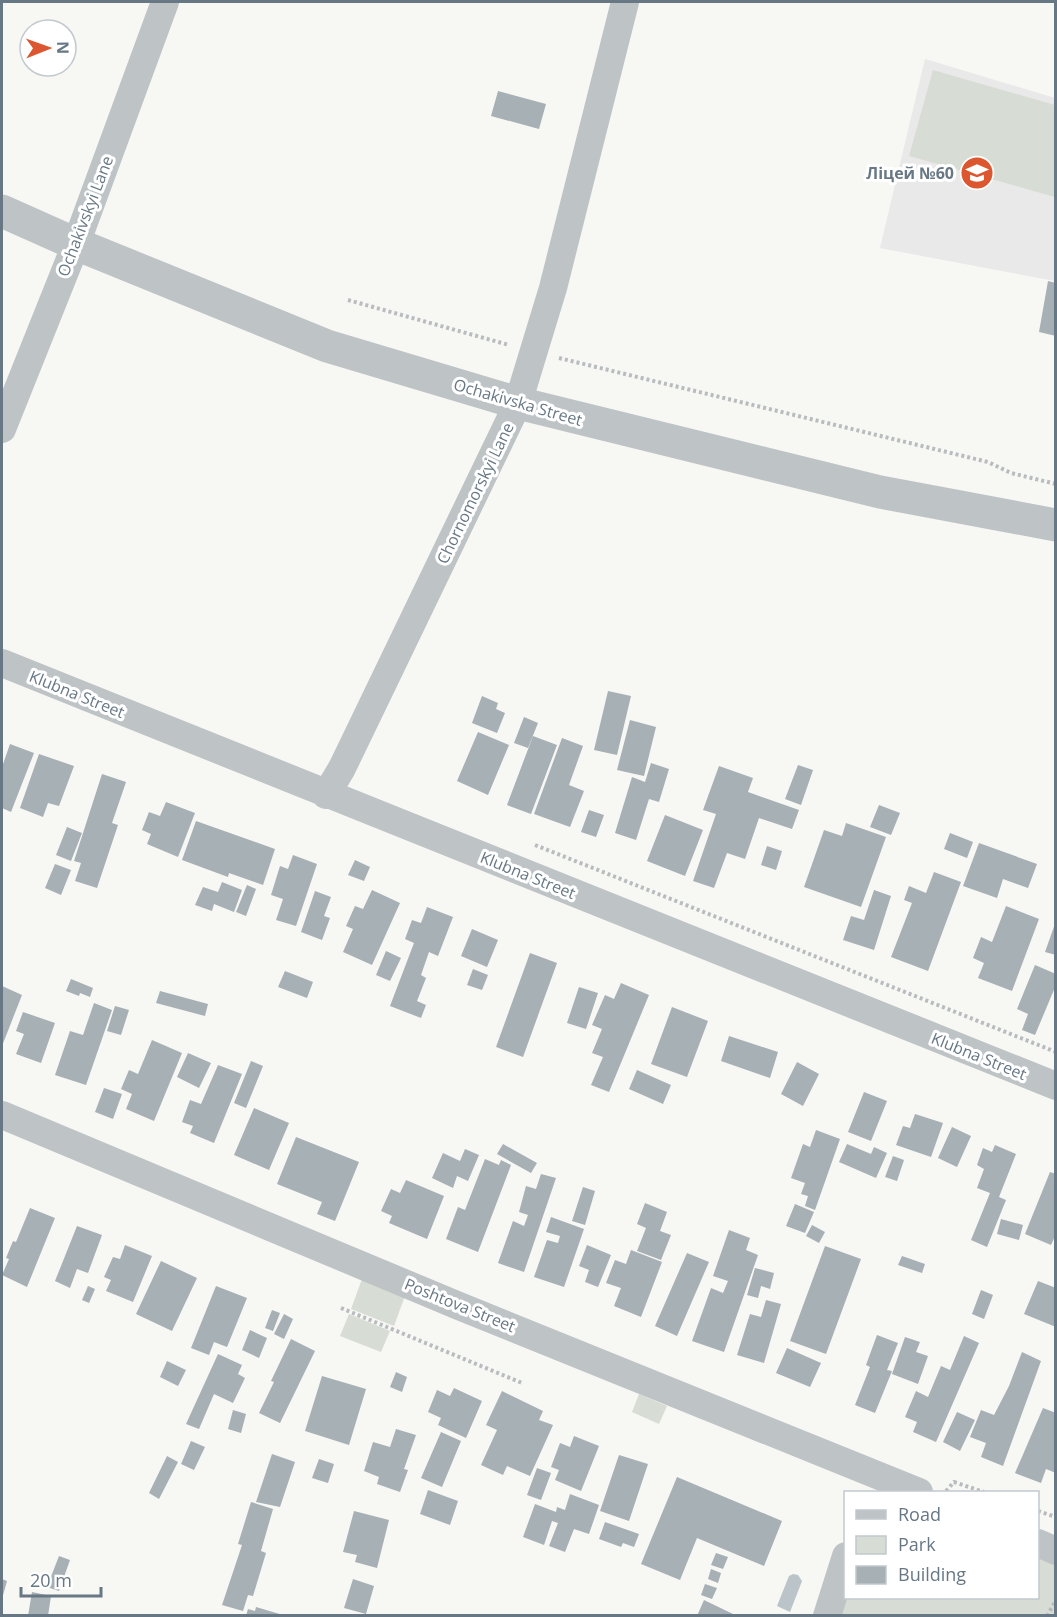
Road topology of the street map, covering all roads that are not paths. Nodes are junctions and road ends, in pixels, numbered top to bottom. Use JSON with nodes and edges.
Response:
{"nodes":[{"id":1,"x":165,"y":2,"type":"edge"},
{"id":2,"x":625,"y":2,"type":"edge"},
{"id":3,"x":2,"y":211,"type":"edge"},
{"id":4,"x":76,"y":244,"type":"junction"},
{"id":5,"x":518,"y":403,"type":"junction"},
{"id":6,"x":2,"y":429,"type":"edge"},
{"id":7,"x":1056,"y":525,"type":"edge"},
{"id":8,"x":2,"y":663,"type":"edge"},
{"id":9,"x":326,"y":795,"type":"junction"},
{"id":10,"x":1056,"y":1086,"type":"edge"},
{"id":11,"x":2,"y":1115,"type":"edge"},
{"id":12,"x":872,"y":1483,"type":"edge"},
{"id":13,"x":914,"y":1491,"type":"edge"},
{"id":14,"x":1039,"y":1543,"type":"edge"},
{"id":15,"x":1056,"y":1551,"type":"edge"},
{"id":16,"x":844,"y":1562,"type":"edge"},
{"id":17,"x":827,"y":1616,"type":"edge"}],
"edges":[{"from":1,"to":4,"type":"street","name":"Ochakivskyi Lane"},
{"from":2,"to":5,"type":"street","name":"Chornomorskyi Lane"},
{"from":3,"to":4,"type":"street","name":"Ochakivska Street"},
{"from":4,"to":5,"type":"street","name":"Ochakivska Street"},
{"from":4,"to":6,"type":"street","name":"Ochakivskyi Lane"},
{"from":5,"to":7,"type":"street","name":"Ochakivska Street"},
{"from":5,"to":9,"type":"street","name":"Chornomorskyi Lane"},
{"from":8,"to":9,"type":"street","name":"Klubna Street"},
{"from":9,"to":10,"type":"street","name":"Klubna Street"},
{"from":11,"to":12,"type":"street","name":"Poshtova Street"},
{"from":12,"to":13,"type":"street","name":"Poshtova Street"},
{"from":14,"to":15,"type":"street"},
{"from":16,"to":17,"type":"street"}]}
